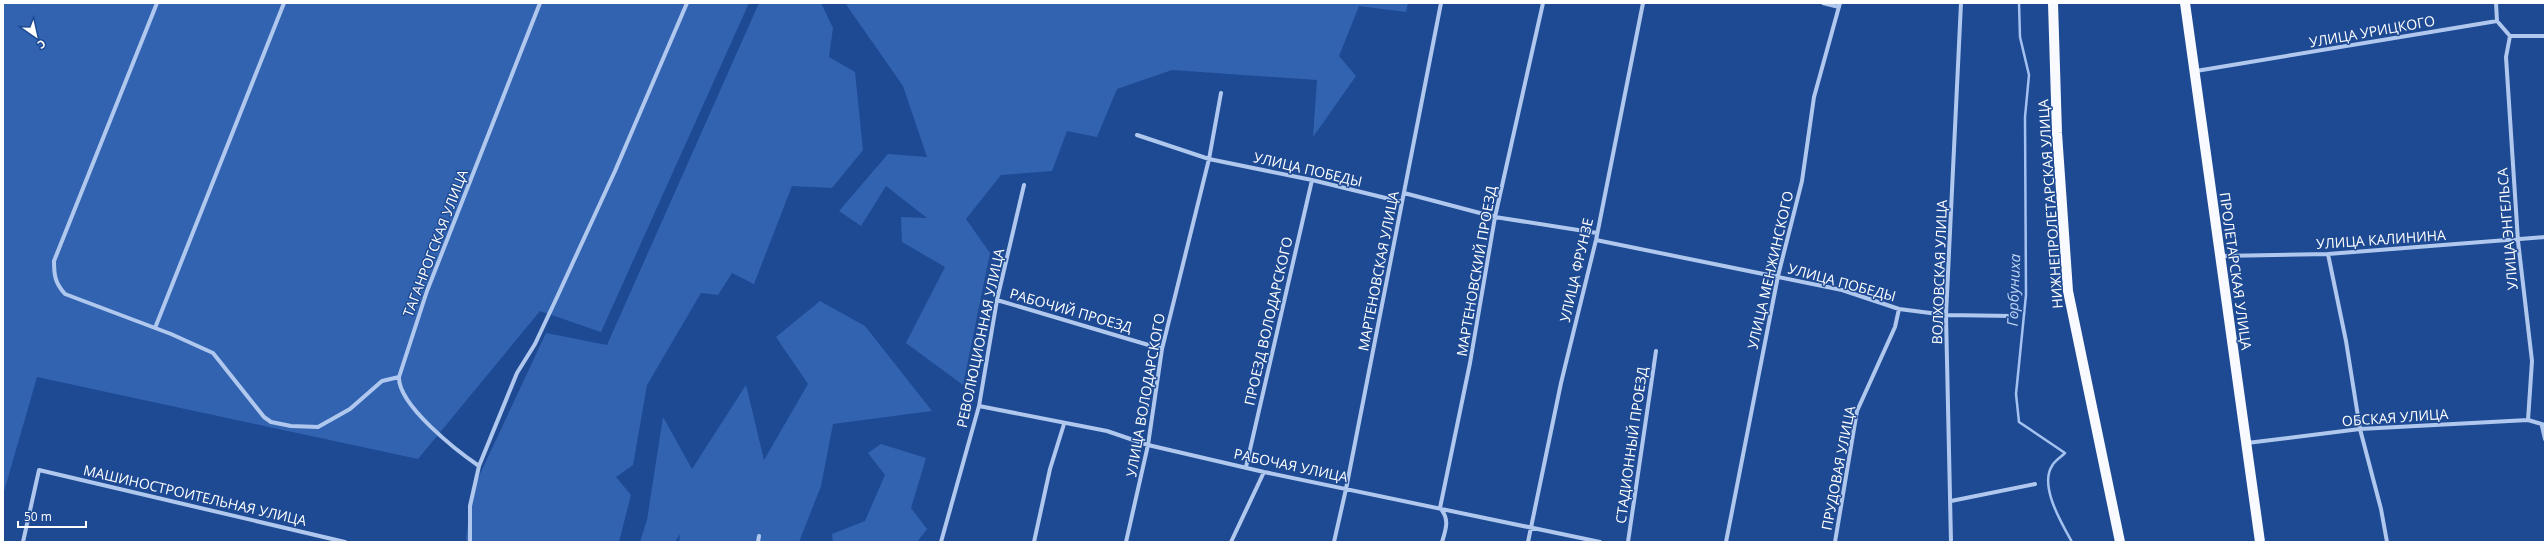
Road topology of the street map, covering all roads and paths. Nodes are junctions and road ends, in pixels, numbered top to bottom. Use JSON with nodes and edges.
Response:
{"nodes":[{"id":1,"x":157,"y":3,"type":"edge"},
{"id":2,"x":284,"y":3,"type":"edge"},
{"id":3,"x":540,"y":3,"type":"edge"},
{"id":4,"x":687,"y":3,"type":"edge"},
{"id":5,"x":1441,"y":3,"type":"edge"},
{"id":6,"x":1543,"y":3,"type":"edge"},
{"id":7,"x":1643,"y":3,"type":"edge"},
{"id":8,"x":1823,"y":3,"type":"edge"},
{"id":9,"x":1961,"y":3,"type":"edge"},
{"id":10,"x":2053,"y":3,"type":"edge"},
{"id":11,"x":2185,"y":3,"type":"edge"},
{"id":12,"x":2496,"y":3,"type":"edge"},
{"id":13,"x":1840,"y":5,"type":"edge"},
{"id":14,"x":2497,"y":21,"type":"junction"},
{"id":15,"x":2510,"y":36,"type":"junction"},
{"id":16,"x":2545,"y":36,"type":"edge"},
{"id":17,"x":2196,"y":72,"type":"junction"},
{"id":18,"x":1221,"y":93,"type":"dead end"},
{"id":19,"x":1137,"y":135,"type":"dead end"},
{"id":20,"x":1209,"y":159,"type":"junction"},
{"id":21,"x":1312,"y":180,"type":"junction"},
{"id":22,"x":1024,"y":185,"type":"dead end"},
{"id":23,"x":1404,"y":193,"type":"junction"},
{"id":24,"x":1402,"y":202,"type":"junction"},
{"id":25,"x":1495,"y":217,"type":"junction"},
{"id":26,"x":1597,"y":233,"type":"junction"},
{"id":27,"x":2545,"y":237,"type":"edge"},
{"id":28,"x":1596,"y":240,"type":"junction"},
{"id":29,"x":2518,"y":241,"type":"junction"},
{"id":30,"x":2328,"y":254,"type":"junction"},
{"id":31,"x":2219,"y":256,"type":"junction"},
{"id":32,"x":1778,"y":276,"type":"junction"},
{"id":33,"x":997,"y":300,"type":"junction"},
{"id":34,"x":1899,"y":309,"type":"junction"},
{"id":35,"x":1946,"y":315,"type":"junction"},
{"id":36,"x":2013,"y":316,"type":"dead end"},
{"id":37,"x":155,"y":328,"type":"junction"},
{"id":38,"x":1162,"y":349,"type":"junction"},
{"id":39,"x":1656,"y":351,"type":"dead end"},
{"id":40,"x":399,"y":377,"type":"junction"},
{"id":41,"x":980,"y":406,"type":"junction"},
{"id":42,"x":2528,"y":420,"type":"junction"},
{"id":43,"x":1064,"y":424,"type":"junction"},
{"id":44,"x":2544,"y":426,"type":"edge"},
{"id":45,"x":2360,"y":429,"type":"junction"},
{"id":46,"x":2545,"y":439,"type":"edge"},
{"id":47,"x":2246,"y":443,"type":"junction"},
{"id":48,"x":1148,"y":445,"type":"junction"},
{"id":49,"x":479,"y":466,"type":"junction"},
{"id":50,"x":1246,"y":467,"type":"junction"},
{"id":51,"x":1264,"y":472,"type":"junction"},
{"id":52,"x":2035,"y":484,"type":"dead end"},
{"id":53,"x":1346,"y":489,"type":"junction"},
{"id":54,"x":1950,"y":501,"type":"junction"},
{"id":55,"x":1440,"y":508,"type":"junction"},
{"id":56,"x":1531,"y":527,"type":"junction"},
{"id":57,"x":759,"y":536,"type":"dead end"},
{"id":58,"x":23,"y":542,"type":"edge"},
{"id":59,"x":346,"y":542,"type":"edge"},
{"id":60,"x":470,"y":542,"type":"edge"},
{"id":61,"x":758,"y":542,"type":"edge"},
{"id":62,"x":941,"y":542,"type":"edge"},
{"id":63,"x":1034,"y":542,"type":"edge"},
{"id":64,"x":1126,"y":542,"type":"edge"},
{"id":65,"x":1231,"y":542,"type":"edge"},
{"id":66,"x":1334,"y":542,"type":"edge"},
{"id":67,"x":1442,"y":542,"type":"edge"},
{"id":68,"x":1528,"y":542,"type":"edge"},
{"id":69,"x":1600,"y":542,"type":"edge"},
{"id":70,"x":1628,"y":542,"type":"edge"},
{"id":71,"x":1726,"y":542,"type":"edge"},
{"id":72,"x":1835,"y":542,"type":"edge"},
{"id":73,"x":1951,"y":542,"type":"edge"},
{"id":74,"x":2120,"y":542,"type":"edge"},
{"id":75,"x":2260,"y":542,"type":"edge"},
{"id":76,"x":2387,"y":542,"type":"edge"}],
"edges":[{"from":1,"to":37,"type":"street"},
{"from":2,"to":37,"type":"street"},
{"from":3,"to":40,"type":"street","name":"ТАГАНРОГСКАЯ УЛИЦА"},
{"from":4,"to":49,"type":"street"},
{"from":5,"to":23,"type":"street","name":"МАРТЕНОВСКАЯ УЛИЦА"},
{"from":6,"to":25,"type":"street","name":"МАРТЕНОВСКИЙ ПРОЕЗД"},
{"from":7,"to":26,"type":"street","name":"УЛИЦА ФРУНЗЕ"},
{"from":8,"to":13,"type":"street"},
{"from":9,"to":35,"type":"street","name":"ВОЛХОВСКАЯ УЛИЦА"},
{"from":10,"to":74,"type":"main road","name":"НИЖНЕПРОЛЕТАРСКАЯ УЛИЦА"},
{"from":11,"to":17,"type":"main road","name":"ПРОЛЕТАРСКАЯ УЛИЦА"},
{"from":12,"to":14,"type":"street"},
{"from":13,"to":32,"type":"street","name":"УЛИЦА МЕНЖИНСКОГО"},
{"from":14,"to":15,"type":"street"},
{"from":14,"to":17,"type":"street","name":"УЛИЦА УРИЦКОГО"},
{"from":15,"to":16,"type":"street"},
{"from":15,"to":29,"type":"street","name":"УЛИЦА ЭНГЕЛЬСА"},
{"from":17,"to":31,"type":"main road","name":"ПРОЛЕТАРСКАЯ УЛИЦА"},
{"from":18,"to":20,"type":"street","name":"УЛИЦА ВОЛОДАРСКОГО"},
{"from":19,"to":20,"type":"street","name":"УЛИЦА ПОБЕДЫ"},
{"from":20,"to":21,"type":"street","name":"УЛИЦА ПОБЕДЫ"},
{"from":20,"to":38,"type":"street","name":"УЛИЦА ВОЛОДАРСКОГО"},
{"from":21,"to":24,"type":"street","name":"УЛИЦА ПОБЕДЫ"},
{"from":21,"to":50,"type":"street","name":"ПРОЕЗД ВОЛОДАРСКОГО"},
{"from":22,"to":33,"type":"street","name":"РЕВОЛЮЦИОННАЯ УЛИЦА"},
{"from":23,"to":24,"type":"street","name":"МАРТЕНОВСКАЯ УЛИЦА"},
{"from":23,"to":25,"type":"street"},
{"from":24,"to":53,"type":"street","name":"МАРТЕНОВСКАЯ УЛИЦА"},
{"from":25,"to":26,"type":"street"},
{"from":25,"to":55,"type":"street","name":"МАРТЕНОВСКИЙ ПРОЕЗД"},
{"from":26,"to":28,"type":"street","name":"УЛИЦА ФРУНЗЕ"},
{"from":27,"to":29,"type":"street","name":"УЛИЦА КАЛИНИНА"},
{"from":28,"to":32,"type":"street","name":"УЛИЦА ПОБЕДЫ"},
{"from":28,"to":56,"type":"street","name":"УЛИЦА ФРУНЗЕ"},
{"from":29,"to":30,"type":"street","name":"УЛИЦА КАЛИНИНА"},
{"from":29,"to":42,"type":"street","name":"УЛИЦА ЭНГЕЛЬСА"},
{"from":30,"to":31,"type":"street","name":"УЛИЦА КАЛИНИНА"},
{"from":30,"to":45,"type":"street"},
{"from":31,"to":47,"type":"main road","name":"ПРОЛЕТАРСКАЯ УЛИЦА"},
{"from":32,"to":34,"type":"street","name":"УЛИЦА ПОБЕДЫ"},
{"from":32,"to":71,"type":"street","name":"УЛИЦА МЕНЖИНСКОГО"},
{"from":33,"to":38,"type":"street","name":"РАБОЧИЙ ПРОЕЗД"},
{"from":33,"to":41,"type":"street","name":"РЕВОЛЮЦИОННАЯ УЛИЦА"},
{"from":34,"to":35,"type":"street","name":"УЛИЦА ПОБЕДЫ"},
{"from":34,"to":72,"type":"street","name":"ПРУДОВАЯ УЛИЦА"},
{"from":35,"to":36,"type":"street","name":"УЛИЦА ПОБЕДЫ"},
{"from":35,"to":54,"type":"street","name":"ВОЛХОВСКАЯ УЛИЦА"},
{"from":37,"to":40,"type":"street"},
{"from":38,"to":48,"type":"street","name":"УЛИЦА ВОЛОДАРСКОГО"},
{"from":39,"to":70,"type":"street","name":"СТАДИОННЫЙ ПРОЕЗД"},
{"from":40,"to":49,"type":"street"},
{"from":41,"to":43,"type":"street","name":"РАБОЧАЯ УЛИЦА"},
{"from":41,"to":62,"type":"street","name":"РЕВОЛЮЦИОННАЯ УЛИЦА"},
{"from":42,"to":44,"type":"street","name":"ОБСКАЯ УЛИЦА"},
{"from":42,"to":45,"type":"street","name":"ОБСКАЯ УЛИЦА"},
{"from":43,"to":48,"type":"street","name":"РАБОЧАЯ УЛИЦА"},
{"from":43,"to":63,"type":"street"},
{"from":44,"to":46,"type":"street"},
{"from":45,"to":47,"type":"street","name":"ОБСКАЯ УЛИЦА"},
{"from":45,"to":76,"type":"street"},
{"from":47,"to":75,"type":"main road","name":"ПРОЛЕТАРСКАЯ УЛИЦА"},
{"from":48,"to":50,"type":"street","name":"РАБОЧАЯ УЛИЦА"},
{"from":48,"to":64,"type":"street","name":"УЛИЦА ВОЛОДАРСКОГО"},
{"from":49,"to":60,"type":"street"},
{"from":50,"to":51,"type":"street","name":"РАБОЧАЯ УЛИЦА"},
{"from":51,"to":53,"type":"street","name":"РАБОЧАЯ УЛИЦА"},
{"from":51,"to":65,"type":"street"},
{"from":52,"to":54,"type":"street"},
{"from":53,"to":55,"type":"street","name":"РАБОЧАЯ УЛИЦА"},
{"from":53,"to":66,"type":"street","name":"МАРТЕНОВСКАЯ УЛИЦА"},
{"from":54,"to":73,"type":"street","name":"ВОЛХОВСКАЯ УЛИЦА"},
{"from":55,"to":56,"type":"street","name":"РАБОЧАЯ УЛИЦА"},
{"from":55,"to":67,"type":"street"},
{"from":56,"to":68,"type":"street","name":"УЛИЦА ФРУНЗЕ"},
{"from":56,"to":69,"type":"street","name":"РАБОЧАЯ УЛИЦА"},
{"from":57,"to":61,"type":"street"},
{"from":58,"to":59,"type":"street","name":"МАШИНОСТРОИТЕЛЬНАЯ УЛИЦА"}]}
